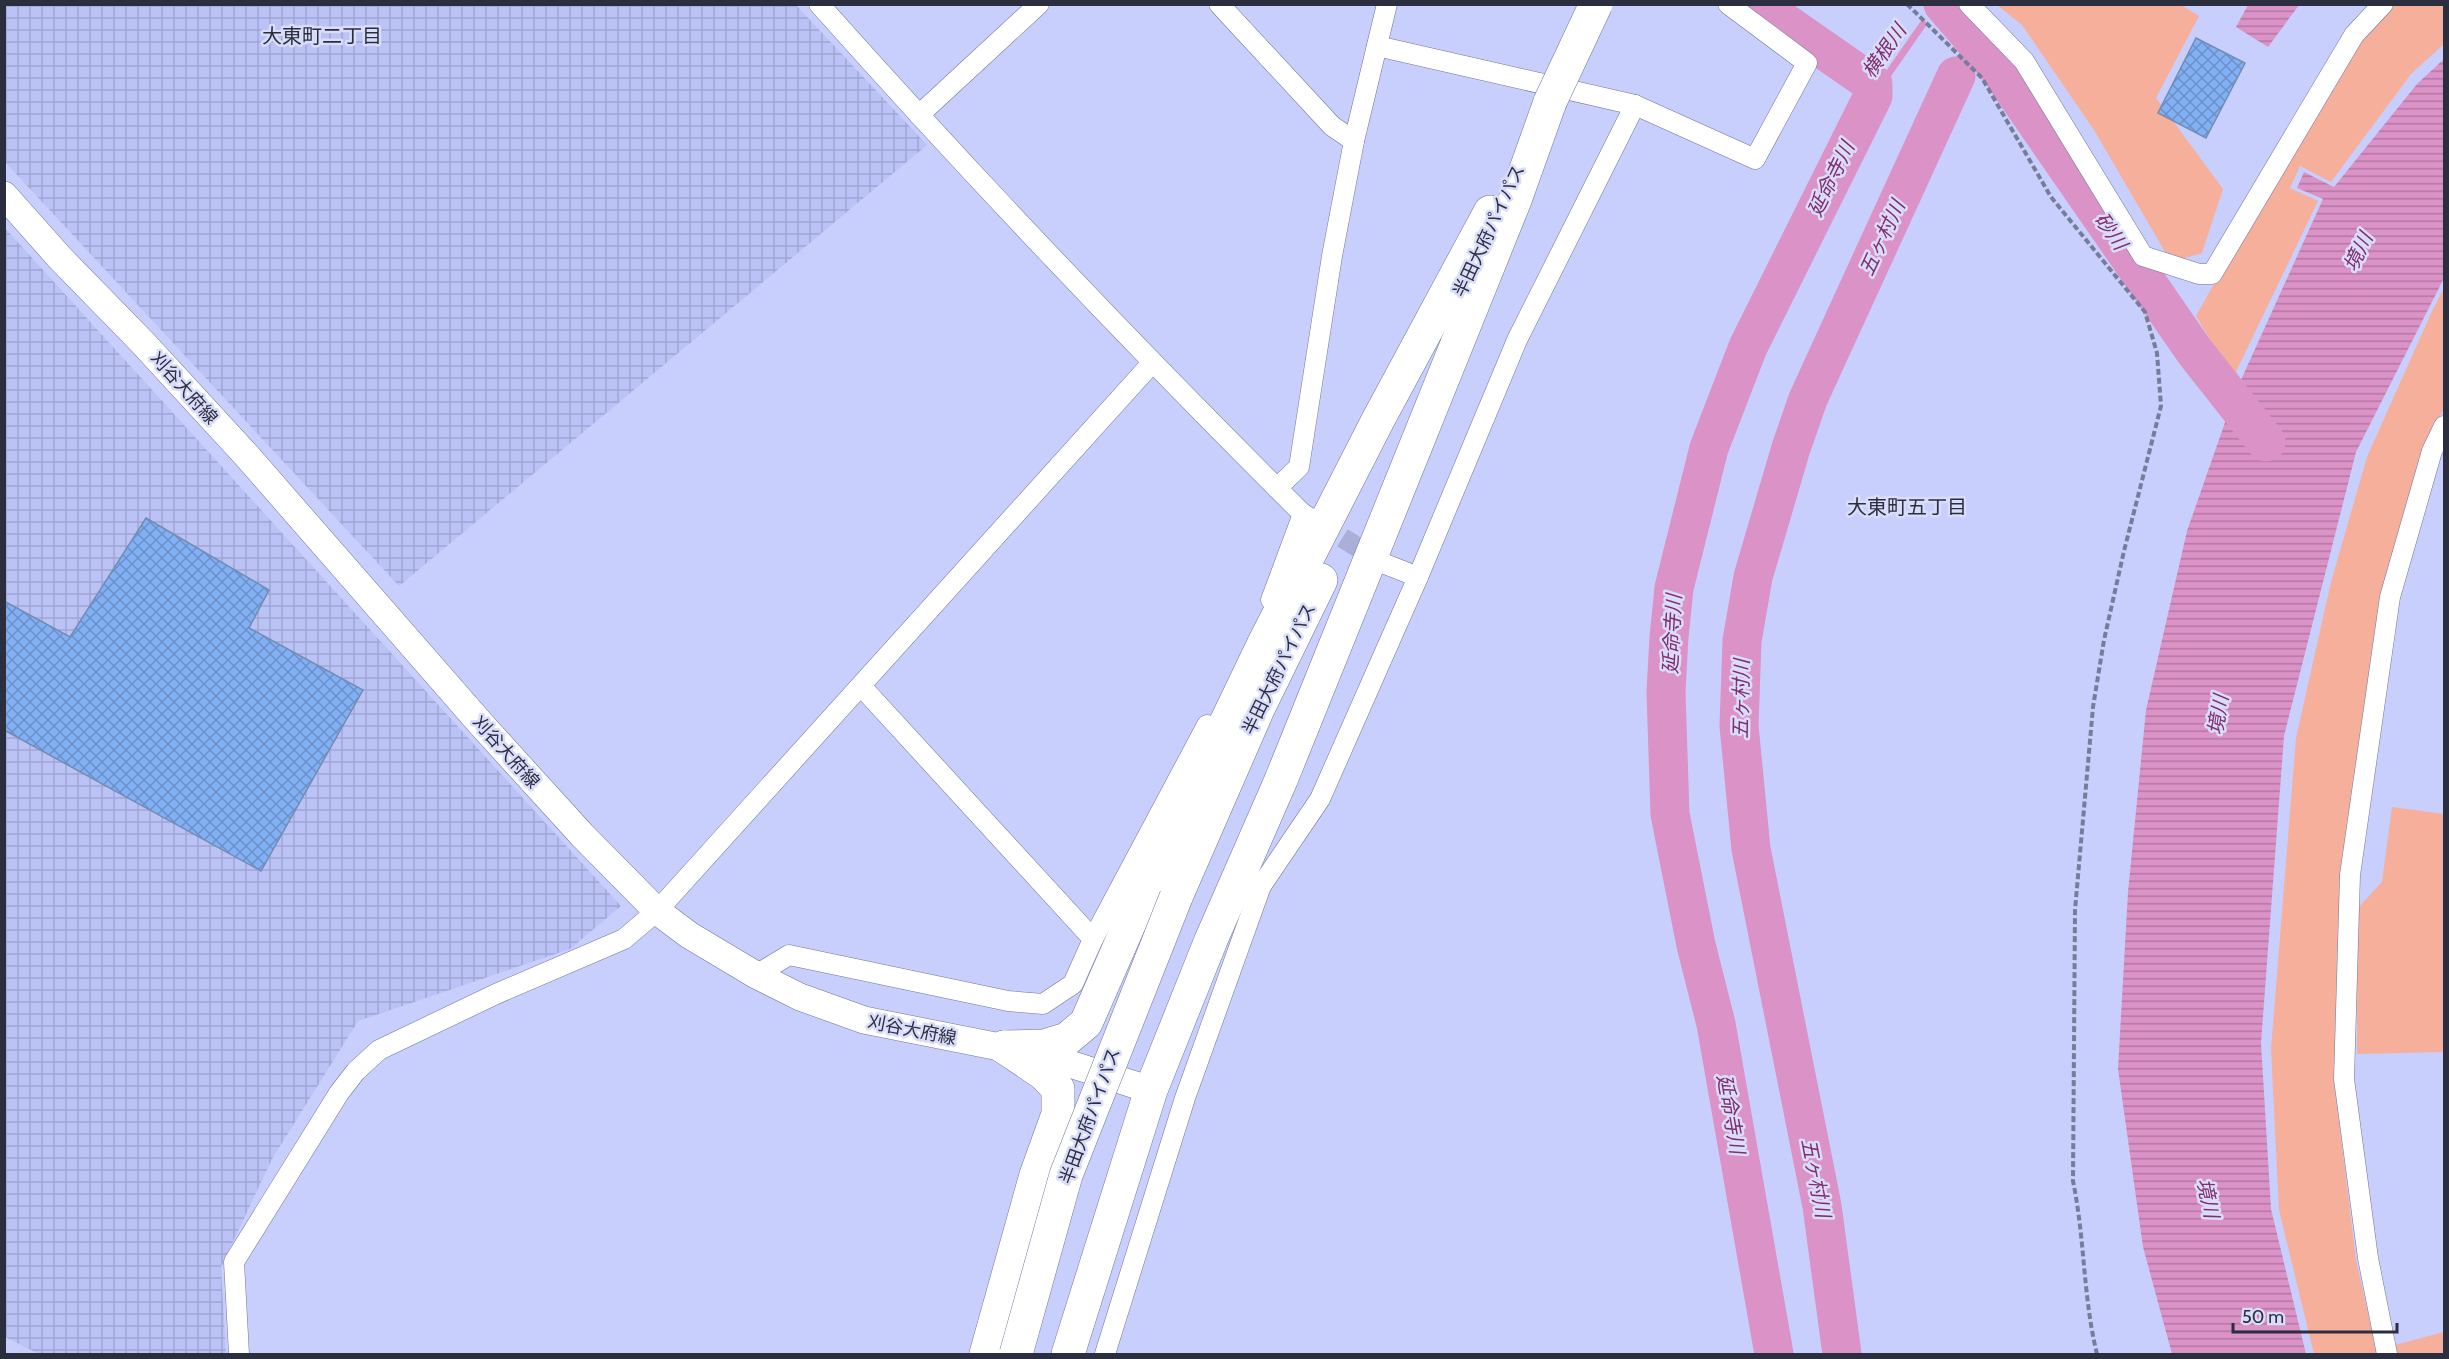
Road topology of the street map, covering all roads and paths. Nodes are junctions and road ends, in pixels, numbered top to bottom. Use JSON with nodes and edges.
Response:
{"nodes":[{"id":1,"x":819,"y":4,"type":"edge"},
{"id":2,"x":1039,"y":4,"type":"edge"},
{"id":3,"x":1219,"y":4,"type":"edge"},
{"id":4,"x":1387,"y":4,"type":"edge"},
{"id":5,"x":1596,"y":4,"type":"edge"},
{"id":6,"x":1728,"y":4,"type":"edge"},
{"id":7,"x":1906,"y":4,"type":"edge"},
{"id":8,"x":1969,"y":4,"type":"edge"},
{"id":9,"x":2383,"y":4,"type":"edge"},
{"id":10,"x":1377,"y":46,"type":"junction"},
{"id":11,"x":1550,"y":102,"type":"junction"},
{"id":12,"x":1635,"y":105,"type":"junction"},
{"id":13,"x":919,"y":115,"type":"junction"},
{"id":14,"x":1354,"y":141,"type":"junction"},
{"id":15,"x":4,"y":195,"type":"edge"},
{"id":16,"x":1152,"y":363,"type":"junction"},
{"id":17,"x":2445,"y":426,"type":"edge"},
{"id":18,"x":1276,"y":488,"type":"junction"},
{"id":19,"x":1385,"y":564,"type":"tunnel mouth"},
{"id":20,"x":1418,"y":577,"type":"junction"},
{"id":21,"x":861,"y":686,"type":"junction"},
{"id":22,"x":657,"y":911,"type":"junction"},
{"id":23,"x":1093,"y":939,"type":"junction"},
{"id":24,"x":756,"y":975,"type":"junction"},
{"id":25,"x":1004,"y":1047,"type":"junction"},
{"id":26,"x":1150,"y":1090,"type":"junction"},
{"id":27,"x":239,"y":1354,"type":"edge"},
{"id":28,"x":986,"y":1354,"type":"edge"},
{"id":29,"x":1016,"y":1354,"type":"edge"},
{"id":30,"x":1068,"y":1354,"type":"edge"},
{"id":31,"x":1105,"y":1354,"type":"edge"},
{"id":32,"x":2097,"y":1354,"type":"edge"},
{"id":33,"x":2387,"y":1354,"type":"edge"}],
"edges":[{"from":1,"to":13,"type":"street"},
{"from":2,"to":13,"type":"street"},
{"from":3,"to":14,"type":"street"},
{"from":4,"to":10,"type":"street"},
{"from":5,"to":11,"type":"highway","name":"半田大府パイパス","bridge":true},
{"from":6,"to":12,"type":"street"},
{"from":7,"to":32,"type":"path"},
{"from":8,"to":9,"type":"street"},
{"from":10,"to":12,"type":"street"},
{"from":10,"to":14,"type":"street"},
{"from":11,"to":25,"type":"highway"},
{"from":11,"to":26,"type":"highway"},
{"from":11,"to":29,"type":"highway","name":"半田大府パイパス","bridge":true},
{"from":12,"to":20,"type":"street"},
{"from":13,"to":16,"type":"street"},
{"from":14,"to":18,"type":"street"},
{"from":15,"to":22,"type":"main road","name":"刈谷大府線"},
{"from":16,"to":18,"type":"street"},
{"from":16,"to":21,"type":"street"},
{"from":17,"to":33,"type":"street"},
{"from":18,"to":23,"type":"street"},
{"from":19,"to":20,"type":"street"},
{"from":20,"to":31,"type":"street"},
{"from":21,"to":22,"type":"street"},
{"from":21,"to":23,"type":"street"},
{"from":22,"to":24,"type":"main road","name":"刈谷大府線"},
{"from":22,"to":27,"type":"street"},
{"from":23,"to":24,"type":"street"},
{"from":24,"to":25,"type":"main road","name":"刈谷大府線"},
{"from":25,"to":26,"type":"main road","name":"刈谷大府線"},
{"from":25,"to":28,"type":"highway"},
{"from":26,"to":30,"type":"highway"}]}
